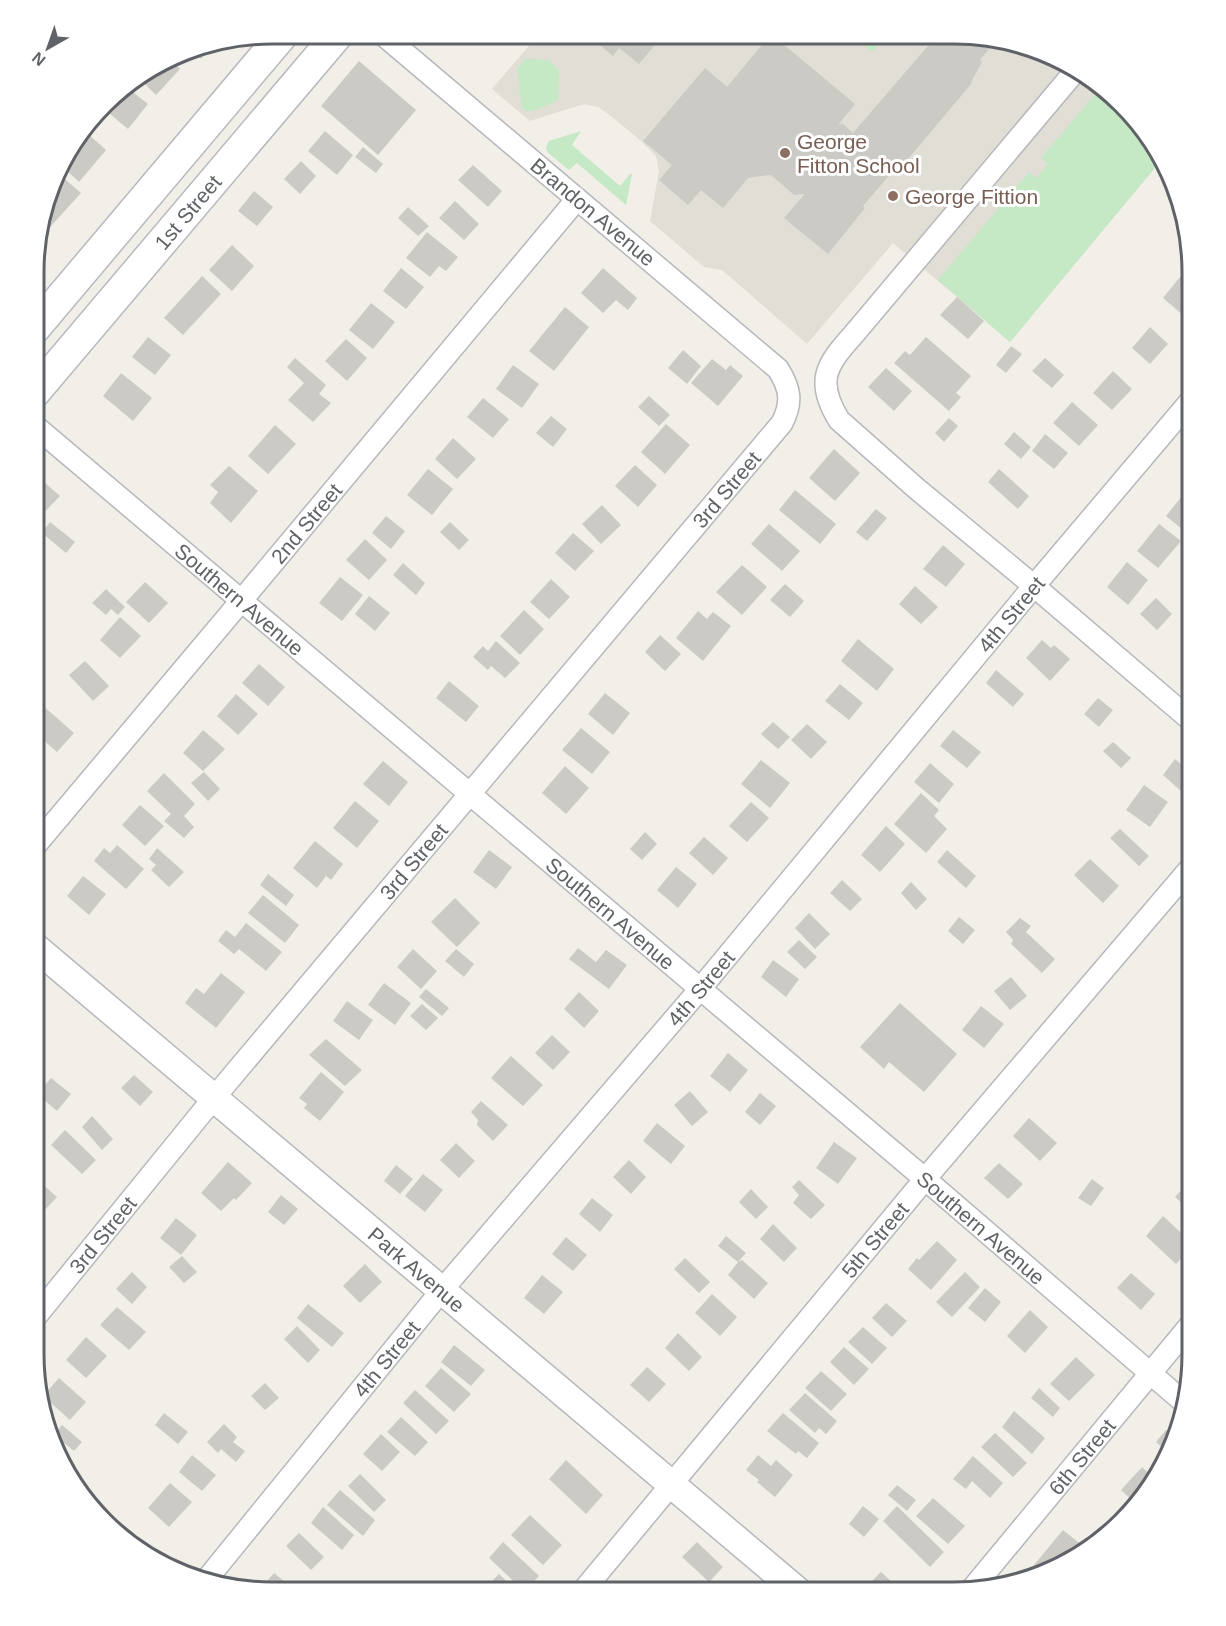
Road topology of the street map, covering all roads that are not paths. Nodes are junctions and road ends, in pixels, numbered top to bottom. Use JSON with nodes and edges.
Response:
{"nodes":[{"id":1,"x":275,"y":44,"type":"edge"},
{"id":2,"x":330,"y":44,"type":"edge"},
{"id":3,"x":394,"y":44,"type":"edge"},
{"id":4,"x":1071,"y":76,"type":"edge"},
{"id":5,"x":577,"y":199,"type":"junction"},
{"id":6,"x":44,"y":317,"type":"edge"},
{"id":7,"x":44,"y":381,"type":"edge"},
{"id":8,"x":789,"y":401,"type":"joint"},
{"id":9,"x":1182,"y":411,"type":"edge"},
{"id":10,"x":44,"y":434,"type":"edge"},
{"id":11,"x":1034,"y":586,"type":"junction"},
{"id":12,"x":241,"y":602,"type":"junction"},
{"id":13,"x":1182,"y":713,"type":"edge"},
{"id":14,"x":469,"y":795,"type":"junction"},
{"id":15,"x":44,"y":835,"type":"edge"},
{"id":16,"x":1182,"y":878,"type":"edge"},
{"id":17,"x":44,"y":955,"type":"edge"},
{"id":18,"x":700,"y":989,"type":"junction"},
{"id":19,"x":213,"y":1099,"type":"junction"},
{"id":20,"x":925,"y":1179,"type":"junction"},
{"id":21,"x":442,"y":1290,"type":"junction"},
{"id":22,"x":44,"y":1306,"type":"edge"},
{"id":23,"x":1182,"y":1335,"type":"edge"},
{"id":24,"x":1150,"y":1373,"type":"junction"},
{"id":25,"x":1178,"y":1397,"type":"edge"},
{"id":26,"x":672,"y":1484,"type":"junction"},
{"id":27,"x":211,"y":1575,"type":"edge"},
{"id":28,"x":978,"y":1581,"type":"edge"},
{"id":29,"x":590,"y":1582,"type":"edge"},
{"id":30,"x":787,"y":1582,"type":"edge"}],
"edges":[{"from":1,"to":6,"type":"main road","name":"1st Street"},
{"from":2,"to":7,"type":"main road","name":"1st Street"},
{"from":3,"to":5,"type":"street","name":"Brandon Avenue"},
{"from":4,"to":11,"type":"street"},
{"from":5,"to":8,"type":"street","name":"Brandon Avenue"},
{"from":5,"to":12,"type":"street","name":"2nd Street"},
{"from":8,"to":14,"type":"street","name":"3rd Street"},
{"from":9,"to":11,"type":"street","name":"4th Street"},
{"from":10,"to":12,"type":"street","name":"Southern Avenue"},
{"from":11,"to":13,"type":"street"},
{"from":11,"to":18,"type":"street","name":"4th Street"},
{"from":12,"to":14,"type":"street","name":"Southern Avenue"},
{"from":12,"to":15,"type":"street","name":"2nd Street"},
{"from":14,"to":18,"type":"street","name":"Southern Avenue"},
{"from":14,"to":19,"type":"street","name":"3rd Street"},
{"from":16,"to":20,"type":"street","name":"5th Street"},
{"from":17,"to":19,"type":"street","name":"Park Avenue"},
{"from":18,"to":20,"type":"street","name":"Southern Avenue"},
{"from":18,"to":21,"type":"street","name":"4th Street"},
{"from":19,"to":21,"type":"street","name":"Park Avenue"},
{"from":19,"to":22,"type":"street","name":"3rd Street"},
{"from":20,"to":24,"type":"street","name":"Southern Avenue"},
{"from":20,"to":26,"type":"street","name":"5th Street"},
{"from":21,"to":26,"type":"street","name":"Park Avenue"},
{"from":21,"to":27,"type":"street","name":"4th Street"},
{"from":23,"to":24,"type":"street","name":"6th Street"},
{"from":24,"to":25,"type":"street","name":"Southern Avenue"},
{"from":24,"to":28,"type":"street","name":"6th Street"},
{"from":26,"to":29,"type":"street","name":"5th Street"},
{"from":26,"to":30,"type":"street","name":"Park Avenue"}]}
